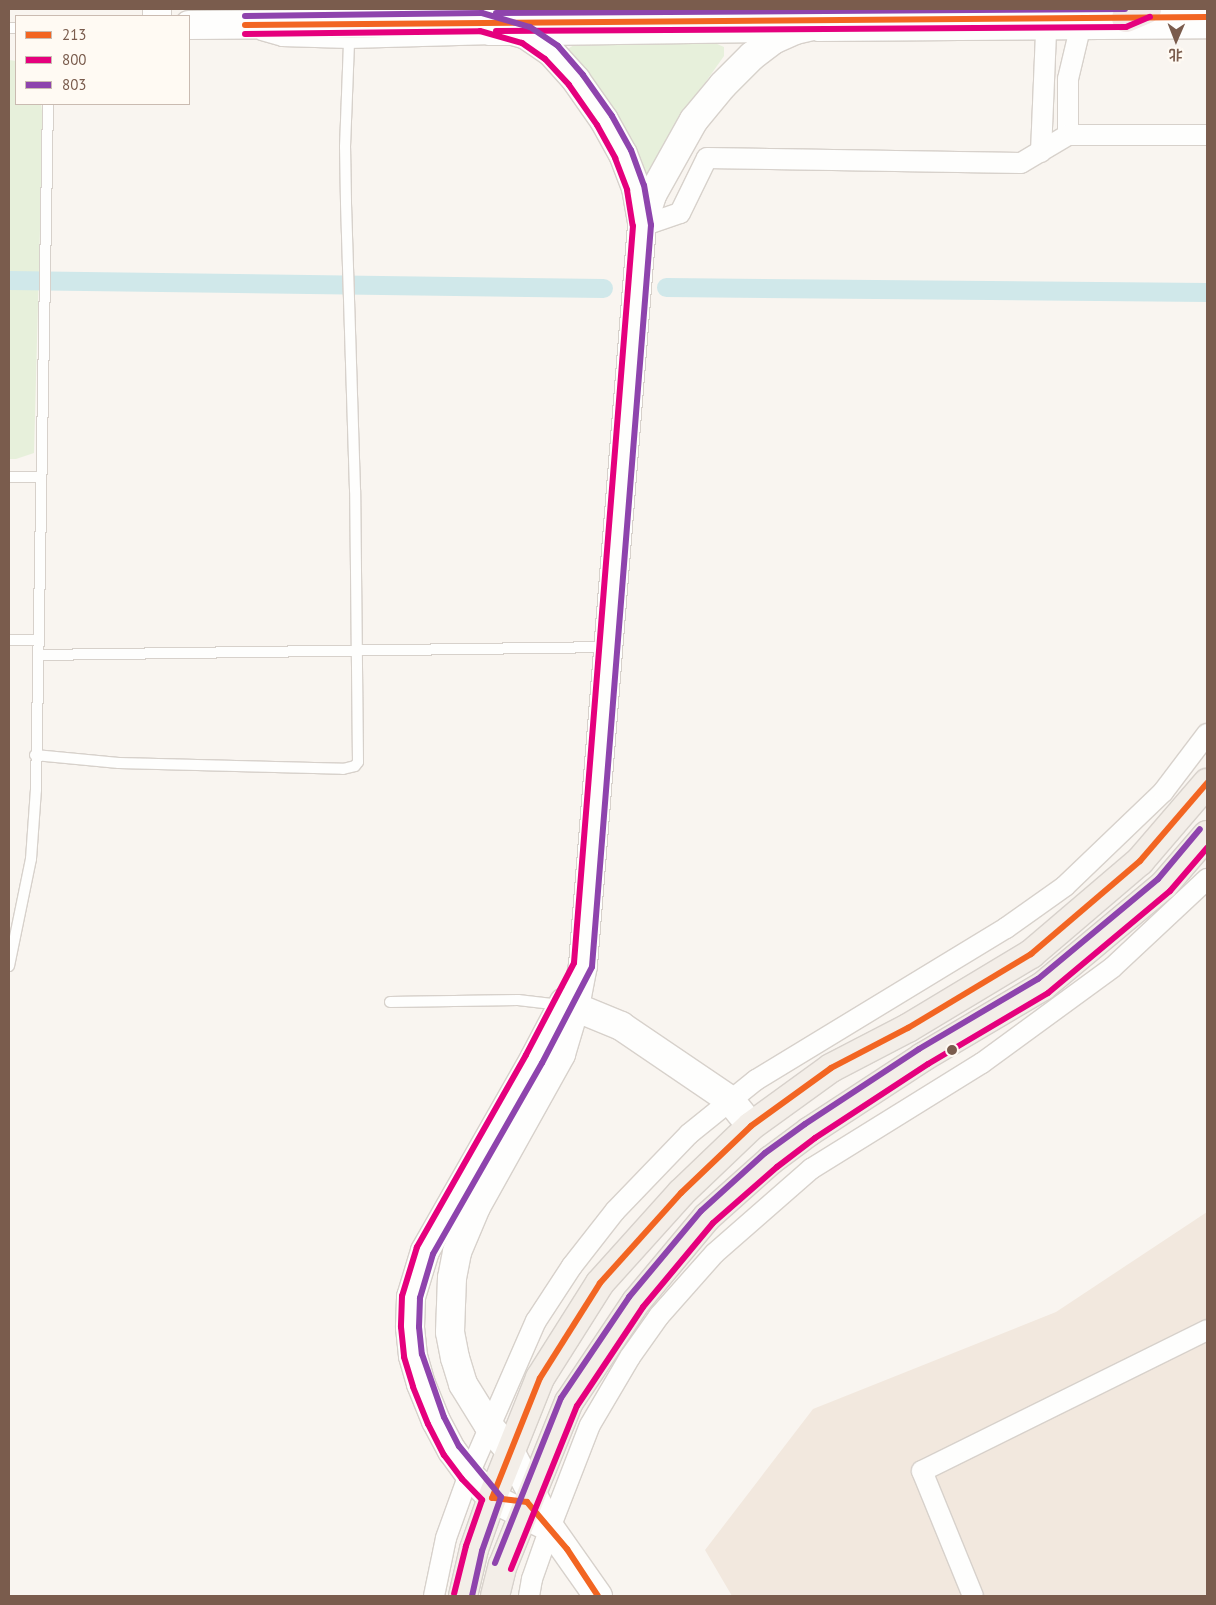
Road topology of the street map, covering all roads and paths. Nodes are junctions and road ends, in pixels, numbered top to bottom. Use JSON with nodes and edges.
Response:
{"nodes":[{"id":1,"x":936,"y":9,"type":"edge"},
{"id":2,"x":1136,"y":14,"type":"edge"},
{"id":3,"x":245,"y":17,"type":"edge"},
{"id":4,"x":1207,"y":17,"type":"edge"},
{"id":5,"x":843,"y":19,"type":"junction"},
{"id":6,"x":1005,"y":19,"type":"junction"},
{"id":7,"x":560,"y":22,"type":"junction"},
{"id":8,"x":190,"y":24,"type":"edge"},
{"id":9,"x":485,"y":31,"type":"junction"},
{"id":10,"x":1079,"y":33,"type":"junction"},
{"id":11,"x":1207,"y":33,"type":"edge"},
{"id":12,"x":1046,"y":34,"type":"junction"},
{"id":13,"x":530,"y":37,"type":"junction"},
{"id":14,"x":780,"y":37,"type":"junction"},
{"id":15,"x":349,"y":43,"type":"junction"},
{"id":16,"x":48,"y":105,"type":"edge"},
{"id":17,"x":1068,"y":135,"type":"junction"},
{"id":18,"x":1207,"y":135,"type":"edge"},
{"id":19,"x":1040,"y":152,"type":"junction"},
{"id":20,"x":642,"y":226,"type":"junction"},
{"id":21,"x":9,"y":477,"type":"edge"},
{"id":22,"x":41,"y":477,"type":"junction"},
{"id":23,"x":9,"y":640,"type":"edge"},
{"id":24,"x":38,"y":640,"type":"junction"},
{"id":25,"x":608,"y":647,"type":"junction"},
{"id":26,"x":356,"y":650,"type":"junction"},
{"id":27,"x":38,"y":655,"type":"junction"},
{"id":28,"x":1207,"y":734,"type":"edge"},
{"id":29,"x":35,"y":755,"type":"junction"},
{"id":30,"x":1207,"y":783,"type":"edge"},
{"id":31,"x":1207,"y":835,"type":"edge"},
{"id":32,"x":1207,"y":879,"type":"edge"},
{"id":33,"x":9,"y":966,"type":"edge"},
{"id":34,"x":390,"y":1002,"type":"dead end"},
{"id":35,"x":569,"y":1006,"type":"junction"},
{"id":36,"x":730,"y":1100,"type":"junction"},
{"id":37,"x":751,"y":1126,"type":"junction"},
{"id":38,"x":1207,"y":1330,"type":"edge"},
{"id":39,"x":489,"y":1426,"type":"junction"},
{"id":40,"x":510,"y":1451,"type":"junction"},
{"id":41,"x":469,"y":1474,"type":"junction"},
{"id":42,"x":492,"y":1498,"type":"junction"},
{"id":43,"x":527,"y":1502,"type":"junction"},
{"id":44,"x":550,"y":1528,"type":"junction"},
{"id":45,"x":434,"y":1596,"type":"edge"},
{"id":46,"x":463,"y":1596,"type":"edge"},
{"id":47,"x":495,"y":1596,"type":"edge"},
{"id":48,"x":530,"y":1596,"type":"edge"},
{"id":49,"x":598,"y":1596,"type":"edge"},
{"id":50,"x":973,"y":1596,"type":"edge"}],
"edges":[{"from":1,"to":6,"type":"street"},
{"from":2,"to":4,"type":"street"},
{"from":2,"to":6,"type":"street"},
{"from":3,"to":8,"type":"street"},
{"from":3,"to":9,"type":"street"},
{"from":3,"to":15,"type":"lane"},
{"from":5,"to":6,"type":"street"},
{"from":5,"to":7,"type":"street"},
{"from":5,"to":14,"type":"street"},
{"from":7,"to":9,"type":"street"},
{"from":7,"to":13,"type":"lane"},
{"from":9,"to":13,"type":"street"},
{"from":9,"to":15,"type":"lane"},
{"from":10,"to":11,"type":"lane"},
{"from":10,"to":12,"type":"lane"},
{"from":10,"to":17,"type":"street"},
{"from":12,"to":14,"type":"lane"},
{"from":12,"to":19,"type":"street"},
{"from":13,"to":14,"type":"lane"},
{"from":13,"to":20,"type":"street"},
{"from":14,"to":20,"type":"street"},
{"from":15,"to":26,"type":"lane"},
{"from":16,"to":22,"type":"lane"},
{"from":17,"to":18,"type":"street"},
{"from":17,"to":19,"type":"street"},
{"from":19,"to":20,"type":"street"},
{"from":20,"to":25,"type":"street"},
{"from":21,"to":22,"type":"lane"},
{"from":22,"to":24,"type":"lane"},
{"from":23,"to":24,"type":"lane"},
{"from":24,"to":27,"type":"lane"},
{"from":25,"to":26,"type":"lane"},
{"from":25,"to":35,"type":"street"},
{"from":26,"to":27,"type":"lane"},
{"from":26,"to":29,"type":"lane"},
{"from":27,"to":29,"type":"lane"},
{"from":28,"to":36,"type":"street"},
{"from":29,"to":33,"type":"lane"},
{"from":30,"to":37,"type":"main road"},
{"from":31,"to":43,"type":"main road"},
{"from":32,"to":44,"type":"street"},
{"from":34,"to":35,"type":"lane"},
{"from":35,"to":36,"type":"street"},
{"from":35,"to":39,"type":"street"},
{"from":35,"to":41,"type":"street"},
{"from":36,"to":37,"type":"street"},
{"from":36,"to":39,"type":"street"},
{"from":37,"to":40,"type":"main road"},
{"from":38,"to":50,"type":"street"},
{"from":39,"to":40,"type":"street"},
{"from":39,"to":41,"type":"street"},
{"from":40,"to":42,"type":"main road"},
{"from":40,"to":43,"type":"street"},
{"from":41,"to":42,"type":"street"},
{"from":41,"to":45,"type":"street"},
{"from":42,"to":43,"type":"street"},
{"from":42,"to":46,"type":"main road"},
{"from":43,"to":44,"type":"street"},
{"from":43,"to":47,"type":"main road"},
{"from":44,"to":48,"type":"street"},
{"from":44,"to":49,"type":"street"}]}
